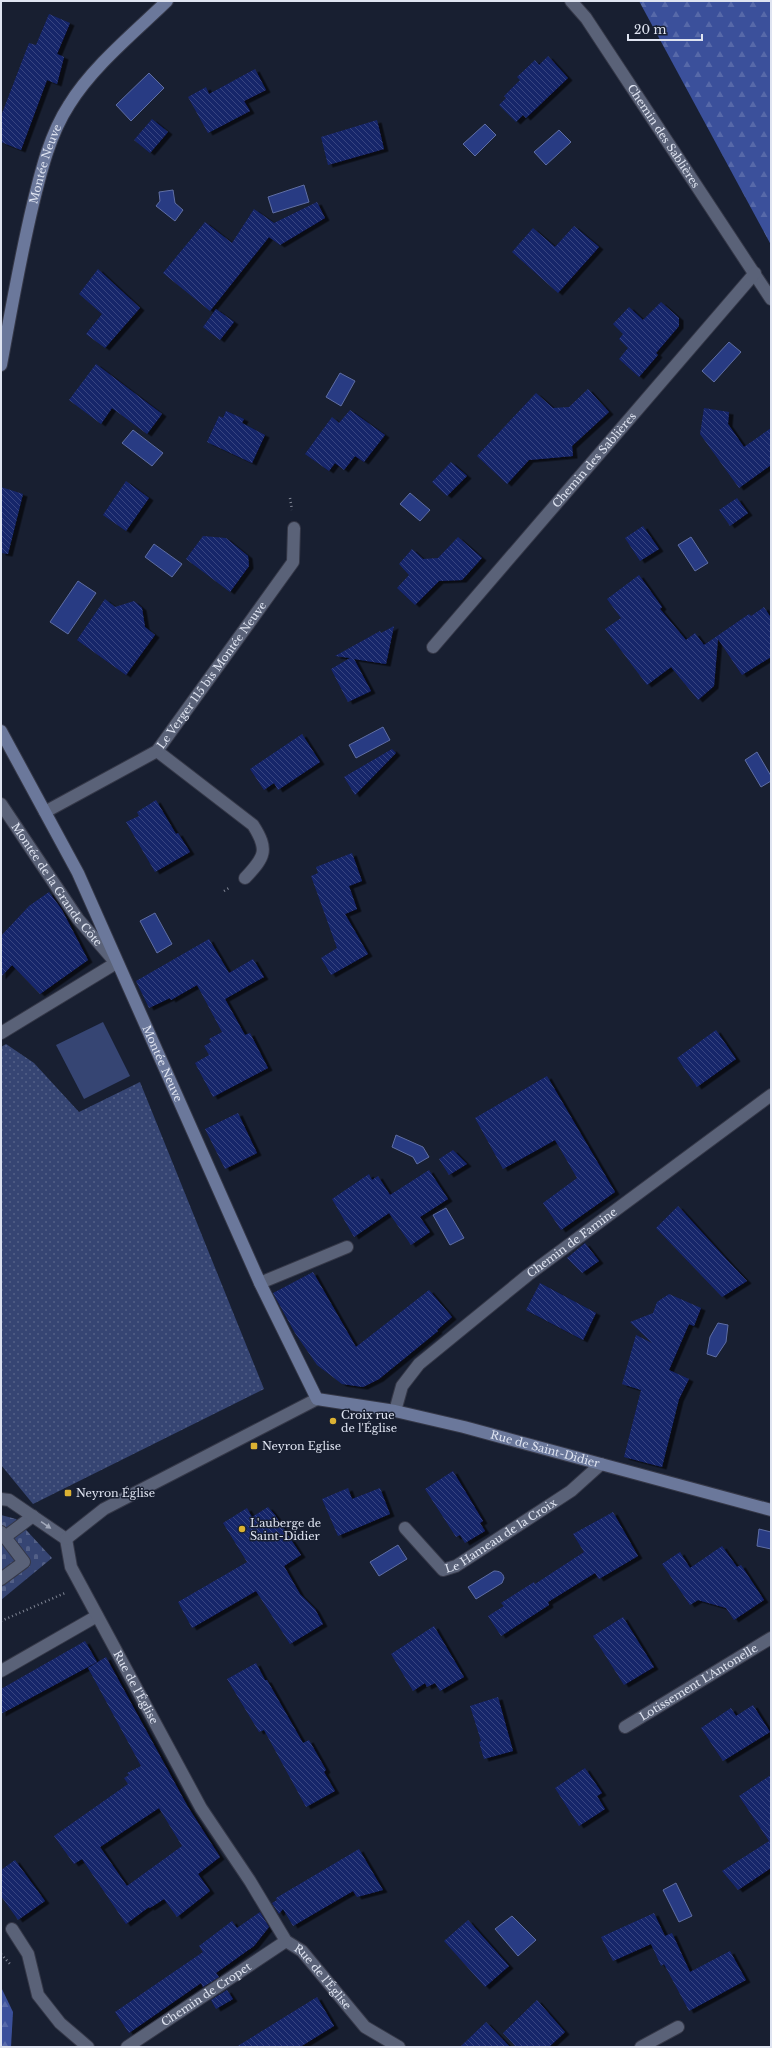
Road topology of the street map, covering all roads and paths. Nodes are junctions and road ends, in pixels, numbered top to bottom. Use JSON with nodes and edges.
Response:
{"nodes":[{"id":1,"x":167,"y":1,"type":"edge"},
{"id":2,"x":571,"y":1,"type":"edge"},
{"id":3,"x":755,"y":273,"type":"junction"},
{"id":4,"x":771,"y":299,"type":"edge"},
{"id":5,"x":1,"y":365,"type":"edge"},
{"id":6,"x":294,"y":528,"type":"dead end"},
{"id":7,"x":433,"y":647,"type":"dead end"},
{"id":8,"x":1,"y":731,"type":"edge"},
{"id":9,"x":157,"y":751,"type":"junction"},
{"id":10,"x":1,"y":804,"type":"edge"},
{"id":11,"x":45,"y":812,"type":"junction"},
{"id":12,"x":245,"y":878,"type":"dead end"},
{"id":13,"x":116,"y":963,"type":"junction"},
{"id":14,"x":1,"y":1033,"type":"edge"},
{"id":15,"x":771,"y":1095,"type":"edge"},
{"id":16,"x":348,"y":1247,"type":"dead end"},
{"id":17,"x":260,"y":1283,"type":"junction"},
{"id":18,"x":317,"y":1399,"type":"junction"},
{"id":19,"x":395,"y":1411,"type":"junction"},
{"id":20,"x":601,"y":1464,"type":"junction"},
{"id":21,"x":1,"y":1499,"type":"edge"},
{"id":22,"x":771,"y":1510,"type":"edge"},
{"id":23,"x":32,"y":1516,"type":"junction"},
{"id":24,"x":405,"y":1528,"type":"dead end"},
{"id":25,"x":3,"y":1534,"type":"edge"},
{"id":26,"x":66,"y":1539,"type":"junction"},
{"id":27,"x":1,"y":1579,"type":"edge"},
{"id":28,"x":67,"y":1592,"type":"dead end"},
{"id":29,"x":97,"y":1616,"type":"junction"},
{"id":30,"x":1,"y":1621,"type":"edge"},
{"id":31,"x":771,"y":1638,"type":"edge"},
{"id":32,"x":1,"y":1671,"type":"edge"},
{"id":33,"x":625,"y":1727,"type":"dead end"},
{"id":34,"x":12,"y":1929,"type":"dead end"},
{"id":35,"x":286,"y":1942,"type":"junction"},
{"id":36,"x":678,"y":2027,"type":"dead end"},
{"id":37,"x":88,"y":2047,"type":"edge"},
{"id":38,"x":127,"y":2047,"type":"edge"},
{"id":39,"x":399,"y":2047,"type":"edge"},
{"id":40,"x":641,"y":2047,"type":"edge"}],
"edges":[{"from":1,"to":5,"type":"street","name":"Montée Neuve"},
{"from":2,"to":3,"type":"street","name":"Chemin des Sablières"},
{"from":3,"to":4,"type":"street","name":"Chemin des Sablières"},
{"from":3,"to":7,"type":"street","name":"Chemin des Sablières"},
{"from":6,"to":9,"type":"street","name":"Le Verger 115 bis Montée Neuve"},
{"from":8,"to":11,"type":"street","name":"Montée Neuve"},
{"from":9,"to":11,"type":"street","name":"Le Verger 115 bis Montée Neuve"},
{"from":9,"to":12,"type":"street"},
{"from":10,"to":13,"type":"street","name":"Montée de la Grande Côte"},
{"from":11,"to":13,"type":"street","name":"Montée Neuve"},
{"from":13,"to":14,"type":"street"},
{"from":13,"to":17,"type":"street","name":"Montée Neuve"},
{"from":15,"to":19,"type":"street","name":"Chemin de Famine"},
{"from":16,"to":17,"type":"street"},
{"from":17,"to":18,"type":"street","name":"Montée Neuve"},
{"from":18,"to":19,"type":"street","name":"Rue de Saint-Didier"},
{"from":18,"to":26,"type":"street"},
{"from":19,"to":20,"type":"street","name":"Rue de Saint-Didier"},
{"from":20,"to":22,"type":"street","name":"Rue de Saint-Didier"},
{"from":20,"to":24,"type":"street","name":"Le Hameau de la Croix"},
{"from":21,"to":23,"type":"street"},
{"from":23,"to":25,"type":"street"},
{"from":23,"to":26,"type":"street","one_way":true},
{"from":25,"to":27,"type":"street"},
{"from":26,"to":29,"type":"street","name":"Rue de l'Église"},
{"from":28,"to":30,"type":"path"},
{"from":29,"to":32,"type":"street"},
{"from":29,"to":35,"type":"street","name":"Rue de l'Église"},
{"from":31,"to":33,"type":"street","name":"Lotissement L'Antonelle"},
{"from":34,"to":37,"type":"street"},
{"from":35,"to":38,"type":"street","name":"Chemin de Cropet"},
{"from":35,"to":39,"type":"street","name":"Rue de l'Église"},
{"from":36,"to":40,"type":"street"}]}
